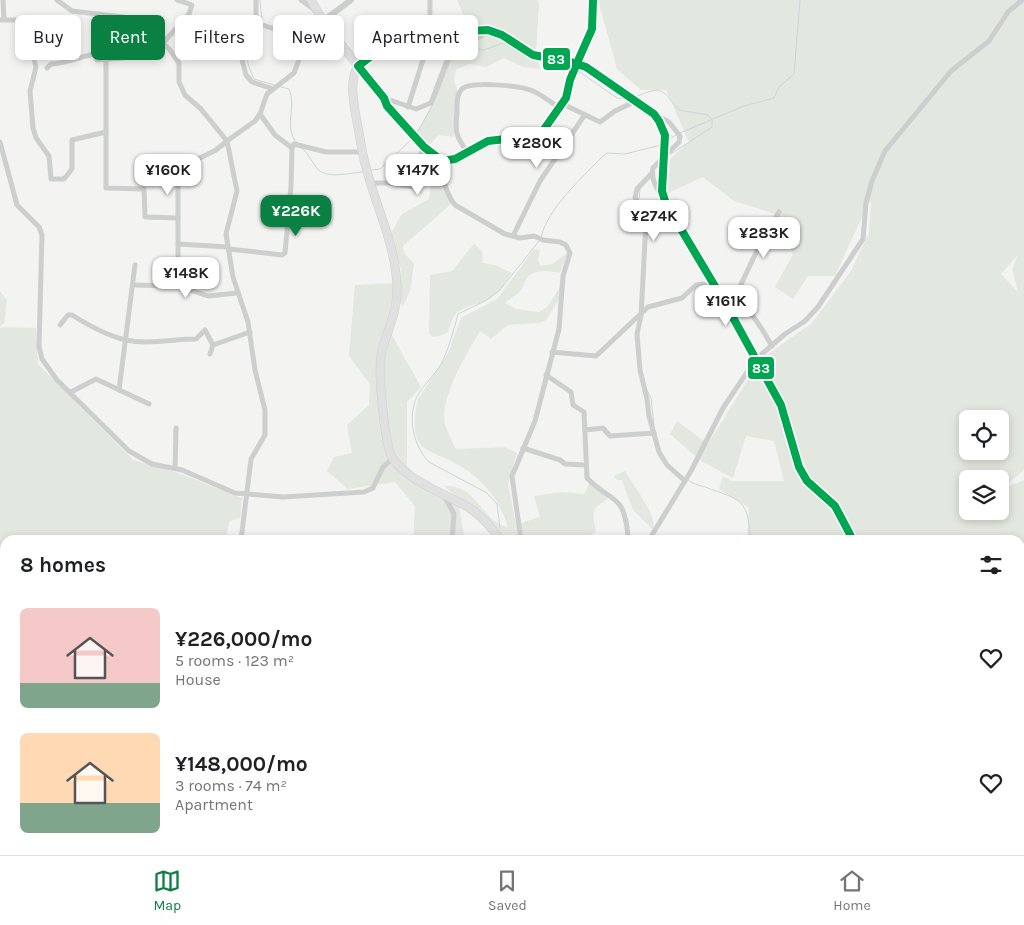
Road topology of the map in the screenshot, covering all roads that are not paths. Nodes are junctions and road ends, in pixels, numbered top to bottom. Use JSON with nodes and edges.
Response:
{"nodes":[{"id":1,"x":3,"y":0,"type":"edge"},
{"id":2,"x":57,"y":0,"type":"edge"},
{"id":3,"x":177,"y":0,"type":"edge"},
{"id":4,"x":256,"y":0,"type":"edge"},
{"id":5,"x":301,"y":0,"type":"edge"},
{"id":6,"x":311,"y":0,"type":"edge"},
{"id":7,"x":351,"y":0,"type":"edge"},
{"id":8,"x":430,"y":0,"type":"edge"},
{"id":9,"x":593,"y":0,"type":"edge"},
{"id":10,"x":1022,"y":0,"type":"edge"},
{"id":11,"x":318,"y":12,"type":"junction"},
{"id":12,"x":107,"y":15,"type":"edge"},
{"id":13,"x":257,"y":15,"type":"edge"},
{"id":14,"x":319,"y":15,"type":"edge"},
{"id":15,"x":330,"y":15,"type":"edge"},
{"id":16,"x":430,"y":15,"type":"edge"},
{"id":17,"x":2,"y":19,"type":"edge"},
{"id":18,"x":478,"y":30,"type":"edge"},
{"id":19,"x":488,"y":30,"type":"junction"},
{"id":20,"x":165,"y":41,"type":"edge"},
{"id":21,"x":165,"y":46,"type":"edge"},
{"id":22,"x":344,"y":48,"type":"edge"},
{"id":23,"x":91,"y":55,"type":"edge"},
{"id":24,"x":106,"y":60,"type":"edge"},
{"id":25,"x":242,"y":60,"type":"edge"},
{"id":26,"x":299,"y":60,"type":"edge"},
{"id":27,"x":366,"y":60,"type":"edge"},
{"id":28,"x":422,"y":60,"type":"edge"},
{"id":29,"x":358,"y":66,"type":"junction"},
{"id":30,"x":576,"y":66,"type":"junction"},
{"id":31,"x":47,"y":68,"type":"dead end"},
{"id":32,"x":272,"y":89,"type":"junction"},
{"id":33,"x":384,"y":98,"type":"junction"},
{"id":34,"x":633,"y":99,"type":"junction"},
{"id":35,"x":561,"y":106,"type":"junction"},
{"id":36,"x":408,"y":107,"type":"junction"},
{"id":37,"x":260,"y":114,"type":"junction"},
{"id":38,"x":654,"y":114,"type":"junction"},
{"id":39,"x":584,"y":116,"type":"junction"},
{"id":40,"x":106,"y":132,"type":"junction"},
{"id":41,"x":227,"y":141,"type":"junction"},
{"id":42,"x":0,"y":142,"type":"edge"},
{"id":43,"x":424,"y":147,"type":"junction"},
{"id":44,"x":292,"y":148,"type":"junction"},
{"id":45,"x":362,"y":152,"type":"junction"},
{"id":46,"x":467,"y":152,"type":"junction"},
{"id":47,"x":666,"y":154,"type":"junction"},
{"id":48,"x":442,"y":161,"type":"junction"},
{"id":49,"x":652,"y":173,"type":"junction"},
{"id":50,"x":370,"y":183,"type":"junction"},
{"id":51,"x":663,"y":196,"type":"junction"},
{"id":52,"x":779,"y":212,"type":"dead end"},
{"id":53,"x":178,"y":218,"type":"junction"},
{"id":54,"x":751,"y":228,"type":"dead end"},
{"id":55,"x":513,"y":236,"type":"junction"},
{"id":56,"x":764,"y":236,"type":"junction"},
{"id":57,"x":178,"y":244,"type":"junction"},
{"id":58,"x":229,"y":248,"type":"junction"},
{"id":59,"x":135,"y":265,"type":"dead end"},
{"id":60,"x":134,"y":285,"type":"junction"},
{"id":61,"x":178,"y":286,"type":"junction"},
{"id":62,"x":717,"y":291,"type":"junction"},
{"id":63,"x":237,"y":293,"type":"junction"},
{"id":64,"x":734,"y":299,"type":"junction"},
{"id":65,"x":641,"y":311,"type":"junction"},
{"id":66,"x":60,"y":325,"type":"dead end"},
{"id":67,"x":250,"y":332,"type":"junction"},
{"id":68,"x":126,"y":340,"type":"junction"},
{"id":69,"x":213,"y":345,"type":"junction"},
{"id":70,"x":772,"y":346,"type":"junction"},
{"id":71,"x":552,"y":352,"type":"junction"},
{"id":72,"x":210,"y":354,"type":"dead end"},
{"id":73,"x":756,"y":359,"type":"junction"},
{"id":74,"x":546,"y":376,"type":"junction"},
{"id":75,"x":119,"y":390,"type":"junction"},
{"id":76,"x":71,"y":392,"type":"junction"},
{"id":77,"x":149,"y":404,"type":"dead end"},
{"id":78,"x":176,"y":428,"type":"dead end"},
{"id":79,"x":585,"y":430,"type":"junction"},
{"id":80,"x":654,"y":433,"type":"junction"},
{"id":81,"x":523,"y":448,"type":"junction"},
{"id":82,"x":392,"y":459,"type":"junction"},
{"id":83,"x":585,"y":465,"type":"junction"},
{"id":84,"x":175,"y":468,"type":"junction"},
{"id":85,"x":686,"y":478,"type":"junction"},
{"id":86,"x":245,"y":494,"type":"junction"},
{"id":87,"x":444,"y":494,"type":"junction"},
{"id":88,"x":241,"y":535,"type":"edge"},
{"id":89,"x":452,"y":535,"type":"edge"},
{"id":90,"x":496,"y":535,"type":"edge"},
{"id":91,"x":520,"y":535,"type":"edge"},
{"id":92,"x":628,"y":535,"type":"edge"},
{"id":93,"x":652,"y":535,"type":"edge"},
{"id":94,"x":850,"y":535,"type":"edge"}],
"edges":[{"from":1,"to":17,"type":"street"},
{"from":2,"to":12,"type":"street"},
{"from":3,"to":20,"type":"street"},
{"from":4,"to":13,"type":"street"},
{"from":5,"to":11,"type":"street"},
{"from":6,"to":11,"type":"main road"},
{"from":7,"to":15,"type":"street"},
{"from":8,"to":16,"type":"street"},
{"from":9,"to":30,"type":"street"},
{"from":10,"to":70,"type":"street"},
{"from":11,"to":14,"type":"main road"},
{"from":17,"to":40,"type":"street"},
{"from":18,"to":19,"type":"main road"},
{"from":19,"to":30,"type":"main road"},
{"from":19,"to":36,"type":"street"},
{"from":21,"to":41,"type":"street"},
{"from":22,"to":29,"type":"main road"},
{"from":23,"to":31,"type":"street"},
{"from":24,"to":40,"type":"street"},
{"from":25,"to":32,"type":"street"},
{"from":26,"to":32,"type":"street"},
{"from":27,"to":29,"type":"main road"},
{"from":28,"to":36,"type":"street"},
{"from":29,"to":33,"type":"street"},
{"from":29,"to":45,"type":"main road"},
{"from":30,"to":34,"type":"main road"},
{"from":30,"to":35,"type":"street"},
{"from":32,"to":37,"type":"street"},
{"from":33,"to":36,"type":"street"},
{"from":33,"to":43,"type":"street"},
{"from":34,"to":38,"type":"main road"},
{"from":34,"to":39,"type":"street"},
{"from":35,"to":39,"type":"street"},
{"from":35,"to":46,"type":"street"},
{"from":35,"to":46,"type":"street"},
{"from":37,"to":41,"type":"street"},
{"from":37,"to":44,"type":"street"},
{"from":38,"to":47,"type":"main road"},
{"from":38,"to":47,"type":"street"},
{"from":39,"to":55,"type":"street"},
{"from":40,"to":53,"type":"street"},
{"from":41,"to":53,"type":"street"},
{"from":41,"to":58,"type":"street"},
{"from":42,"to":76,"type":"street"},
{"from":43,"to":48,"type":"street"},
{"from":43,"to":50,"type":"street"},
{"from":44,"to":45,"type":"street"},
{"from":44,"to":58,"type":"street"},
{"from":45,"to":50,"type":"main road"},
{"from":46,"to":48,"type":"street"},
{"from":47,"to":49,"type":"street"},
{"from":47,"to":51,"type":"main road"},
{"from":48,"to":55,"type":"street"},
{"from":49,"to":51,"type":"street"},
{"from":49,"to":65,"type":"street"},
{"from":50,"to":82,"type":"main road"},
{"from":51,"to":62,"type":"main road"},
{"from":52,"to":56,"type":"street"},
{"from":53,"to":57,"type":"street"},
{"from":54,"to":56,"type":"street"},
{"from":55,"to":71,"type":"street"},
{"from":56,"to":64,"type":"street"},
{"from":57,"to":58,"type":"street"},
{"from":57,"to":61,"type":"street"},
{"from":58,"to":63,"type":"street"},
{"from":59,"to":60,"type":"street"},
{"from":60,"to":61,"type":"street"},
{"from":60,"to":68,"type":"street"},
{"from":61,"to":63,"type":"street"},
{"from":62,"to":64,"type":"street"},
{"from":62,"to":65,"type":"street"},
{"from":62,"to":73,"type":"main road"},
{"from":63,"to":67,"type":"street"},
{"from":64,"to":70,"type":"street"},
{"from":65,"to":71,"type":"street"},
{"from":65,"to":80,"type":"street"},
{"from":66,"to":68,"type":"street"},
{"from":67,"to":69,"type":"street"},
{"from":67,"to":86,"type":"street"},
{"from":68,"to":69,"type":"street"},
{"from":68,"to":75,"type":"street"},
{"from":69,"to":72,"type":"street"},
{"from":70,"to":73,"type":"street"},
{"from":71,"to":74,"type":"street"},
{"from":73,"to":85,"type":"street"},
{"from":73,"to":94,"type":"main road"},
{"from":74,"to":79,"type":"street"},
{"from":74,"to":81,"type":"street"},
{"from":75,"to":76,"type":"street"},
{"from":75,"to":77,"type":"street"},
{"from":76,"to":84,"type":"street"},
{"from":78,"to":84,"type":"street"},
{"from":79,"to":80,"type":"street"},
{"from":79,"to":83,"type":"street"},
{"from":80,"to":85,"type":"street"},
{"from":81,"to":83,"type":"street"},
{"from":81,"to":91,"type":"street"},
{"from":82,"to":86,"type":"street"},
{"from":82,"to":87,"type":"main road"},
{"from":83,"to":92,"type":"street"},
{"from":84,"to":86,"type":"street"},
{"from":85,"to":93,"type":"street"},
{"from":86,"to":88,"type":"street"},
{"from":87,"to":89,"type":"street"},
{"from":87,"to":90,"type":"main road"}]}
